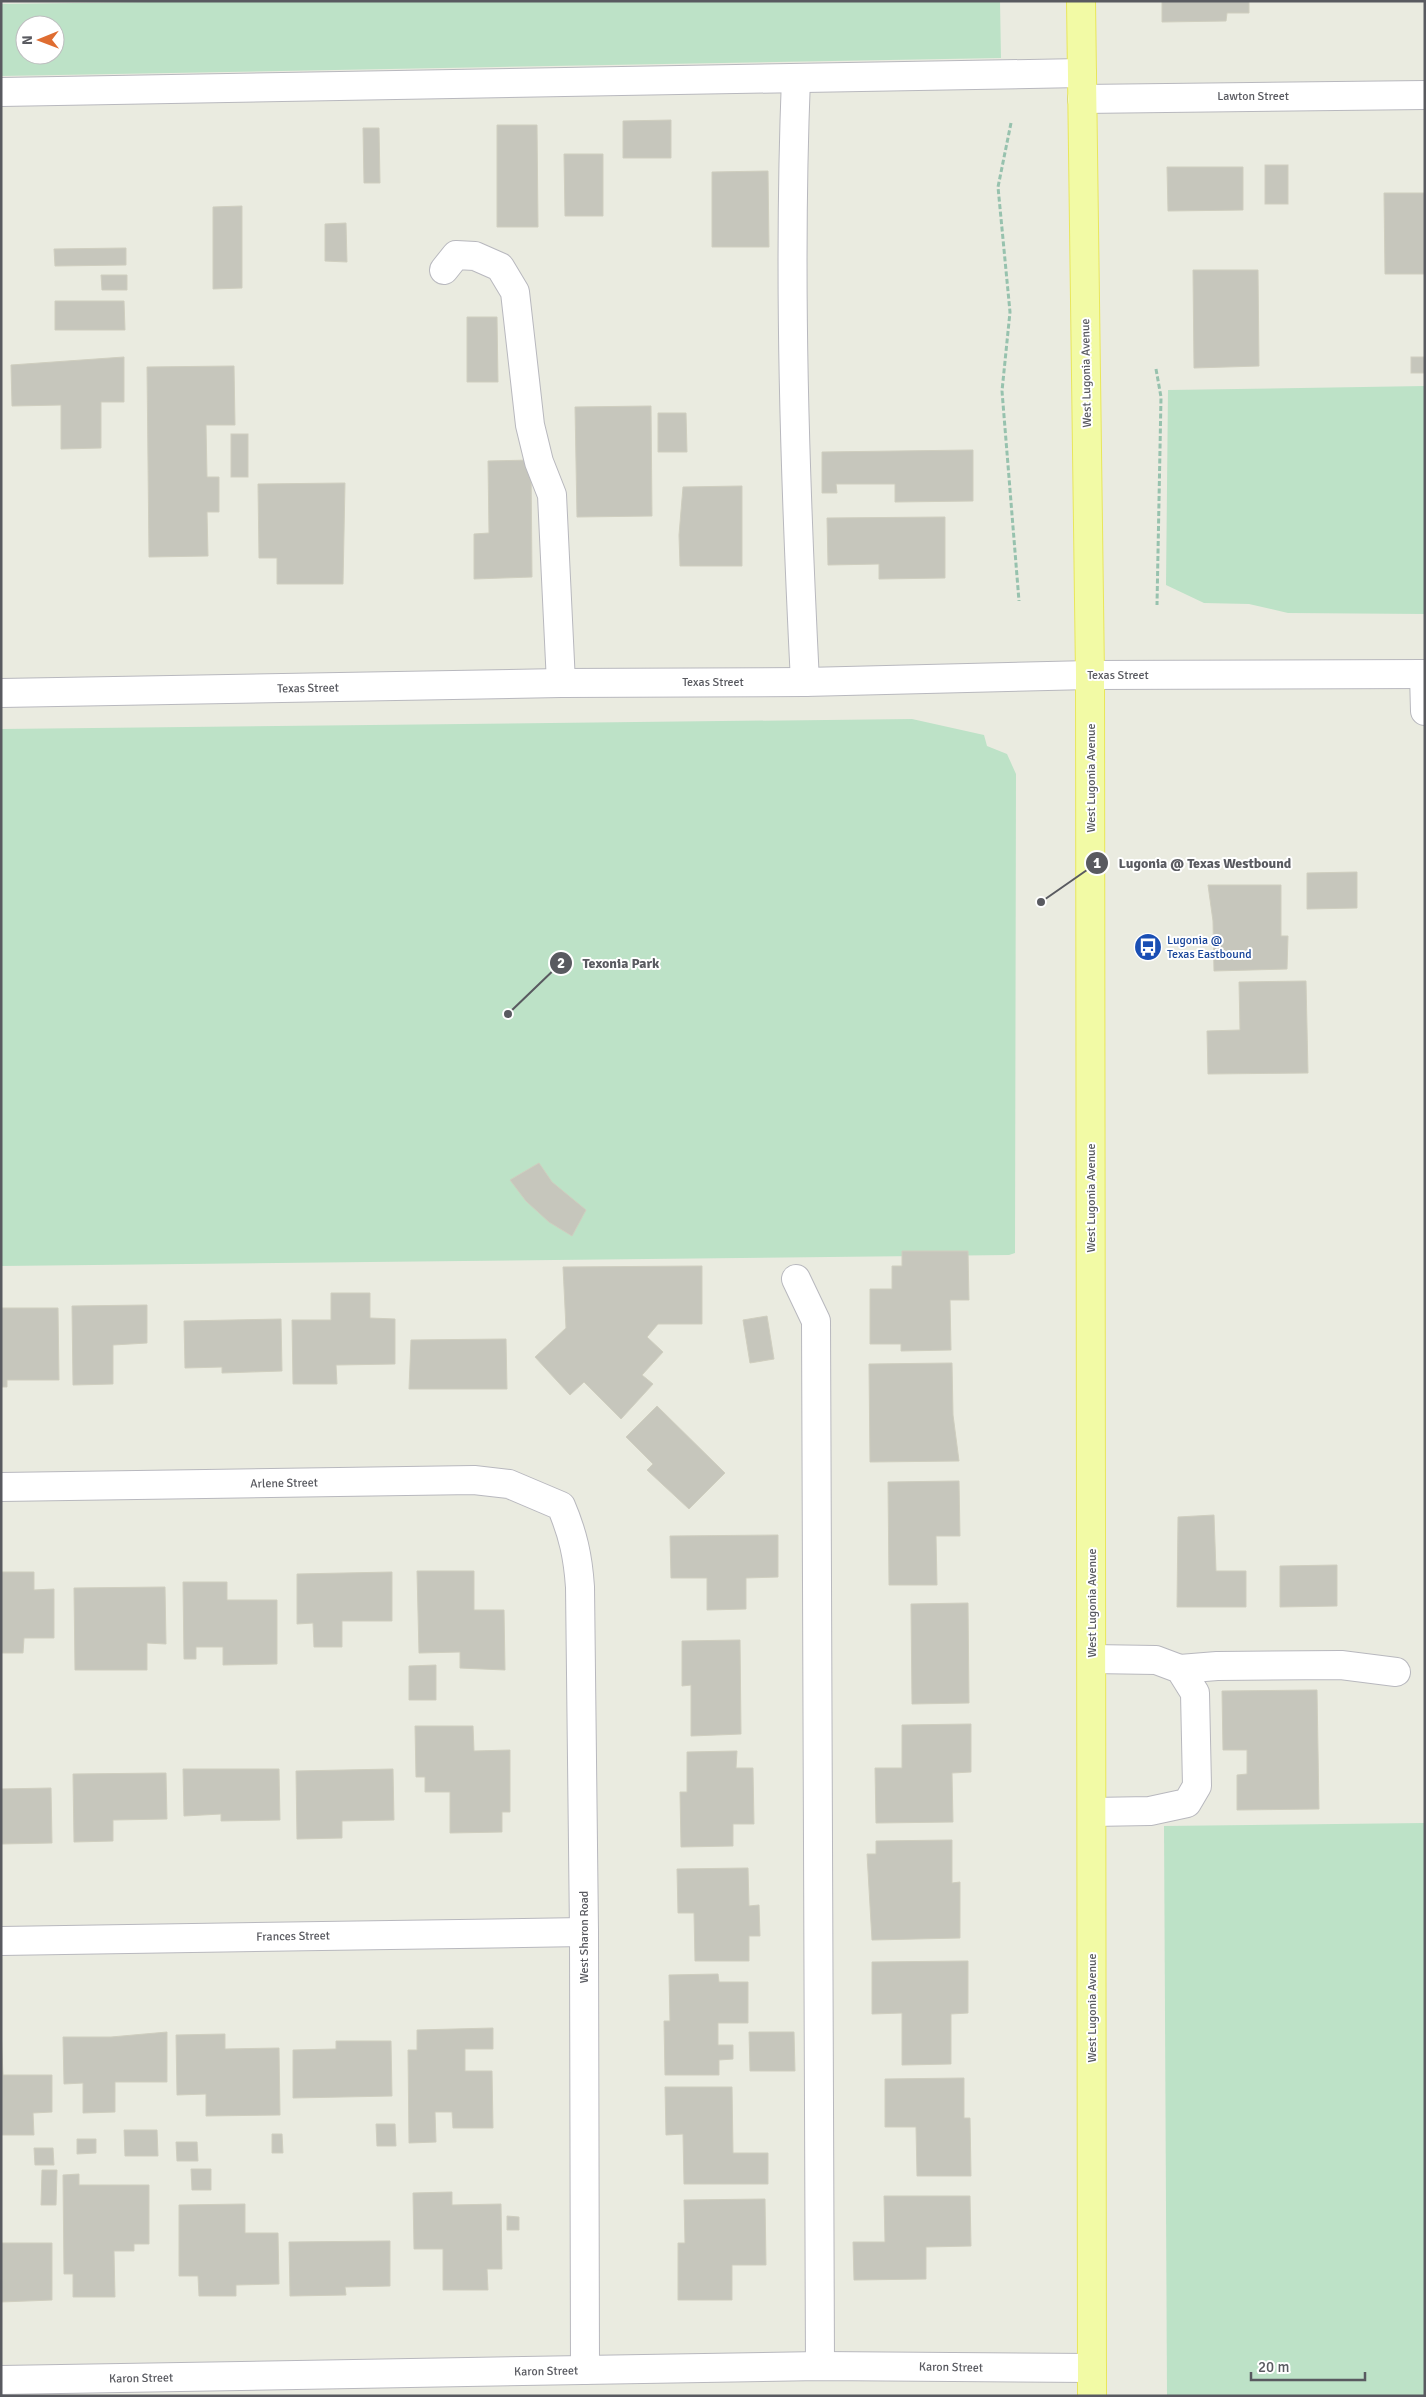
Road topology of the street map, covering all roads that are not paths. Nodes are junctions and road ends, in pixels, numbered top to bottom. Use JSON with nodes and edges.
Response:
{"nodes":[{"id":1,"x":1081,"y":1,"type":"edge"},
{"id":2,"x":796,"y":78,"type":"junction"},
{"id":3,"x":1082,"y":86,"type":"junction"},
{"id":4,"x":1,"y":92,"type":"edge"},
{"id":5,"x":1425,"y":95,"type":"edge"},
{"id":6,"x":444,"y":270,"type":"dead end"},
{"id":7,"x":1424,"y":674,"type":"edge"},
{"id":8,"x":1090,"y":675,"type":"junction"},
{"id":9,"x":805,"y":682,"type":"junction"},
{"id":10,"x":561,"y":683,"type":"junction"},
{"id":11,"x":1,"y":694,"type":"edge"},
{"id":12,"x":1425,"y":712,"type":"edge"},
{"id":13,"x":796,"y":1279,"type":"dead end"},
{"id":14,"x":1,"y":1487,"type":"edge"},
{"id":15,"x":561,"y":1506,"type":"joint"},
{"id":16,"x":1092,"y":1659,"type":"junction"},
{"id":17,"x":1180,"y":1669,"type":"junction"},
{"id":18,"x":1396,"y":1672,"type":"dead end"},
{"id":19,"x":1092,"y":1812,"type":"junction"},
{"id":20,"x":584,"y":1932,"type":"junction"},
{"id":21,"x":1,"y":1941,"type":"edge"},
{"id":22,"x":820,"y":2366,"type":"junction"},
{"id":23,"x":1092,"y":2368,"type":"junction"},
{"id":24,"x":585,"y":2370,"type":"junction"},
{"id":25,"x":1,"y":2380,"type":"edge"},
{"id":26,"x":1092,"y":2396,"type":"edge"}],
"edges":[{"from":1,"to":3,"type":"main road","name":"West Lugonia Avenue"},
{"from":2,"to":3,"type":"street","name":"Lawton Street"},
{"from":2,"to":4,"type":"street","name":"Lawton Street"},
{"from":2,"to":9,"type":"street"},
{"from":3,"to":5,"type":"street","name":"Lawton Street"},
{"from":3,"to":8,"type":"main road","name":"West Lugonia Avenue"},
{"from":6,"to":10,"type":"street"},
{"from":7,"to":8,"type":"street","name":"Texas Street"},
{"from":7,"to":12,"type":"street"},
{"from":8,"to":9,"type":"street","name":"Texas Street"},
{"from":8,"to":16,"type":"main road","name":"West Lugonia Avenue"},
{"from":9,"to":10,"type":"street","name":"Texas Street"},
{"from":10,"to":11,"type":"street","name":"Texas Street"},
{"from":13,"to":22,"type":"street"},
{"from":14,"to":15,"type":"street","name":"Arlene Street"},
{"from":15,"to":20,"type":"street","name":"West Sharon Road"},
{"from":16,"to":17,"type":"street"},
{"from":16,"to":19,"type":"main road","name":"West Lugonia Avenue"},
{"from":17,"to":18,"type":"street"},
{"from":17,"to":19,"type":"street"},
{"from":19,"to":23,"type":"main road","name":"West Lugonia Avenue"},
{"from":20,"to":21,"type":"street","name":"Frances Street"},
{"from":20,"to":24,"type":"street","name":"West Sharon Road"},
{"from":22,"to":23,"type":"street","name":"Karon Street"},
{"from":22,"to":24,"type":"street","name":"Karon Street"},
{"from":23,"to":26,"type":"main road","name":"West Lugonia Avenue"},
{"from":24,"to":25,"type":"street","name":"Karon Street"}]}
